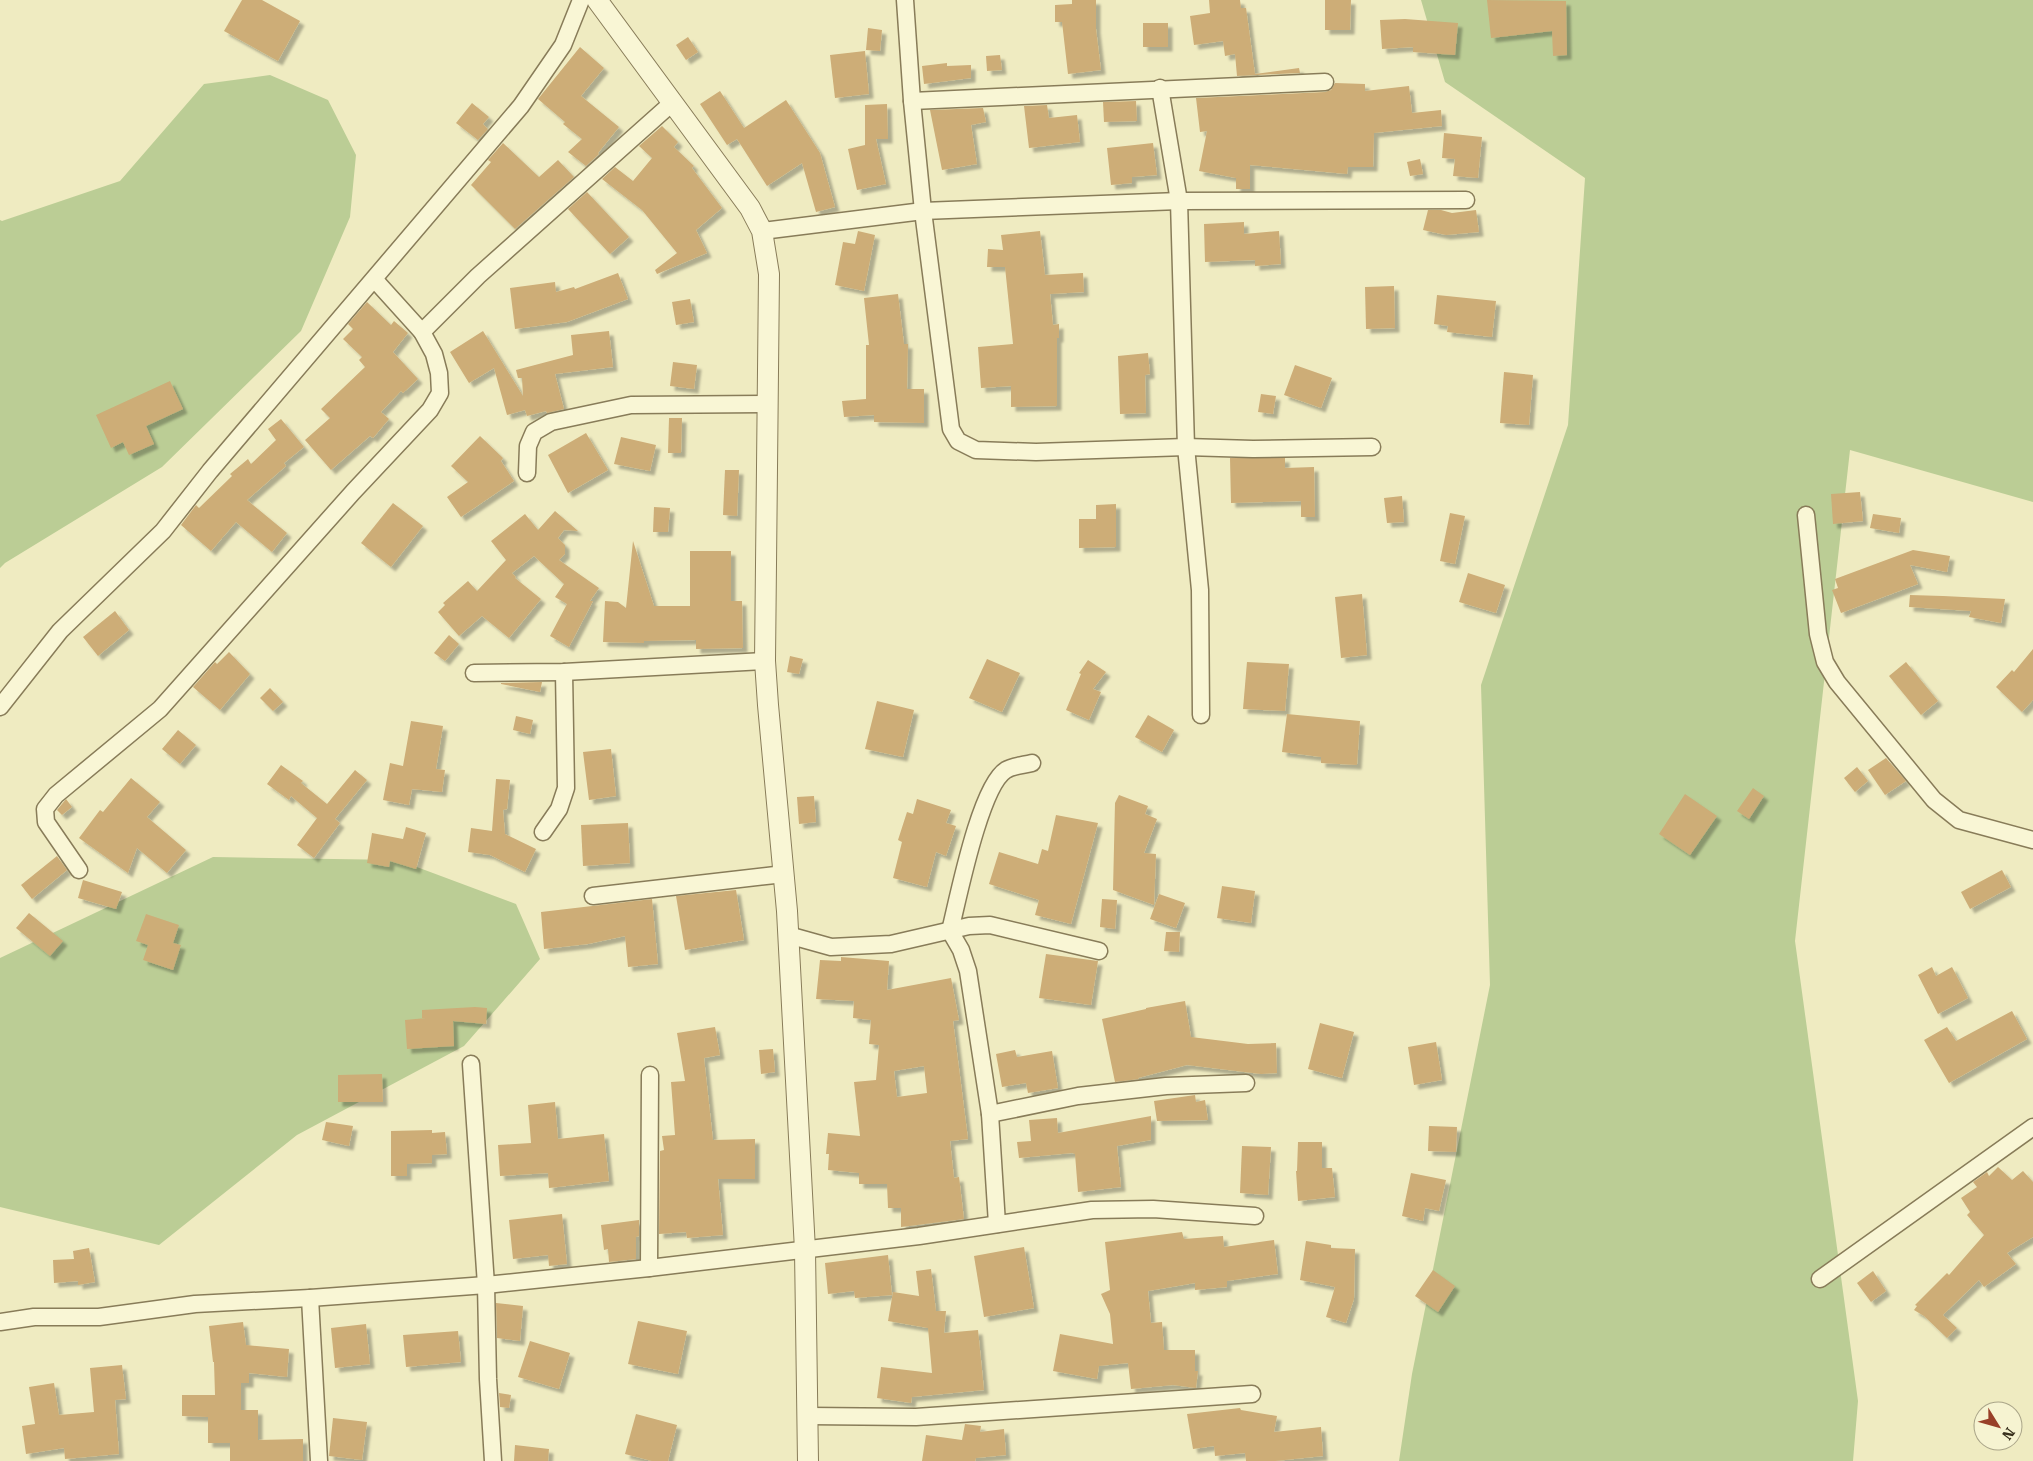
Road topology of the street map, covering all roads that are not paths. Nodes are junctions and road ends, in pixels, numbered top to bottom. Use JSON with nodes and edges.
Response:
{"nodes":[{"id":1,"x":581,"y":0,"type":"edge"},
{"id":2,"x":597,"y":0,"type":"edge"},
{"id":3,"x":905,"y":0,"type":"edge"},
{"id":4,"x":1325,"y":82,"type":"dead end"},
{"id":5,"x":1160,"y":88,"type":"junction"},
{"id":6,"x":912,"y":100,"type":"junction"},
{"id":7,"x":672,"y":103,"type":"junction"},
{"id":8,"x":1466,"y":200,"type":"dead end"},
{"id":9,"x":1179,"y":201,"type":"junction"},
{"id":10,"x":923,"y":211,"type":"junction"},
{"id":11,"x":762,"y":231,"type":"junction"},
{"id":12,"x":375,"y":280,"type":"junction"},
{"id":13,"x":422,"y":332,"type":"junction"},
{"id":14,"x":768,"y":404,"type":"junction"},
{"id":15,"x":1186,"y":446,"type":"junction"},
{"id":16,"x":1372,"y":448,"type":"dead end"},
{"id":17,"x":527,"y":473,"type":"dead end"},
{"id":18,"x":1806,"y":515,"type":"dead end"},
{"id":19,"x":765,"y":660,"type":"junction"},
{"id":20,"x":564,"y":672,"type":"junction"},
{"id":21,"x":474,"y":673,"type":"dead end"},
{"id":22,"x":0,"y":707,"type":"edge"},
{"id":23,"x":1201,"y":715,"type":"dead end"},
{"id":24,"x":1032,"y":763,"type":"dead end"},
{"id":25,"x":544,"y":832,"type":"dead end"},
{"id":26,"x":2033,"y":840,"type":"edge"},
{"id":27,"x":79,"y":870,"type":"dead end"},
{"id":28,"x":784,"y":874,"type":"junction"},
{"id":29,"x":594,"y":896,"type":"dead end"},
{"id":30,"x":950,"y":931,"type":"junction"},
{"id":31,"x":788,"y":935,"type":"junction"},
{"id":32,"x":1099,"y":951,"type":"dead end"},
{"id":33,"x":471,"y":1064,"type":"dead end"},
{"id":34,"x":650,"y":1075,"type":"dead end"},
{"id":35,"x":1246,"y":1083,"type":"dead end"},
{"id":36,"x":990,"y":1114,"type":"junction"},
{"id":37,"x":2033,"y":1127,"type":"edge"},
{"id":38,"x":1255,"y":1216,"type":"dead end"},
{"id":39,"x":997,"y":1224,"type":"junction"},
{"id":40,"x":805,"y":1250,"type":"junction"},
{"id":41,"x":649,"y":1268,"type":"junction"},
{"id":42,"x":1820,"y":1279,"type":"dead end"},
{"id":43,"x":486,"y":1285,"type":"junction"},
{"id":44,"x":310,"y":1298,"type":"junction"},
{"id":45,"x":0,"y":1322,"type":"edge"},
{"id":46,"x":1252,"y":1394,"type":"dead end"},
{"id":47,"x":808,"y":1416,"type":"junction"},
{"id":48,"x":319,"y":1461,"type":"edge"},
{"id":49,"x":493,"y":1461,"type":"edge"},
{"id":50,"x":808,"y":1461,"type":"edge"}],
"edges":[{"from":1,"to":12,"type":"street"},
{"from":2,"to":7,"type":"street"},
{"from":3,"to":6,"type":"street"},
{"from":4,"to":5,"type":"street"},
{"from":5,"to":6,"type":"street"},
{"from":5,"to":9,"type":"street"},
{"from":6,"to":10,"type":"street"},
{"from":7,"to":11,"type":"street"},
{"from":7,"to":13,"type":"street"},
{"from":8,"to":9,"type":"street"},
{"from":9,"to":10,"type":"street"},
{"from":9,"to":15,"type":"street"},
{"from":10,"to":11,"type":"street"},
{"from":10,"to":15,"type":"street"},
{"from":11,"to":14,"type":"street"},
{"from":12,"to":13,"type":"street"},
{"from":12,"to":22,"type":"street"},
{"from":13,"to":27,"type":"street"},
{"from":14,"to":17,"type":"street"},
{"from":14,"to":19,"type":"street"},
{"from":15,"to":16,"type":"street"},
{"from":15,"to":23,"type":"street"},
{"from":18,"to":26,"type":"street"},
{"from":19,"to":20,"type":"street"},
{"from":19,"to":28,"type":"street"},
{"from":20,"to":21,"type":"street"},
{"from":20,"to":25,"type":"street"},
{"from":24,"to":30,"type":"street"},
{"from":28,"to":29,"type":"street"},
{"from":28,"to":31,"type":"street"},
{"from":30,"to":31,"type":"street"},
{"from":30,"to":32,"type":"street"},
{"from":30,"to":36,"type":"street"},
{"from":31,"to":40,"type":"street"},
{"from":33,"to":43,"type":"street"},
{"from":34,"to":41,"type":"street"},
{"from":35,"to":36,"type":"street"},
{"from":36,"to":39,"type":"street"},
{"from":37,"to":42,"type":"street"},
{"from":38,"to":39,"type":"street"},
{"from":39,"to":40,"type":"street"},
{"from":40,"to":41,"type":"street"},
{"from":40,"to":47,"type":"street"},
{"from":41,"to":43,"type":"street"},
{"from":43,"to":44,"type":"street"},
{"from":43,"to":49,"type":"street"},
{"from":44,"to":45,"type":"street"},
{"from":44,"to":48,"type":"street"},
{"from":46,"to":47,"type":"street"},
{"from":47,"to":50,"type":"street"}]}
